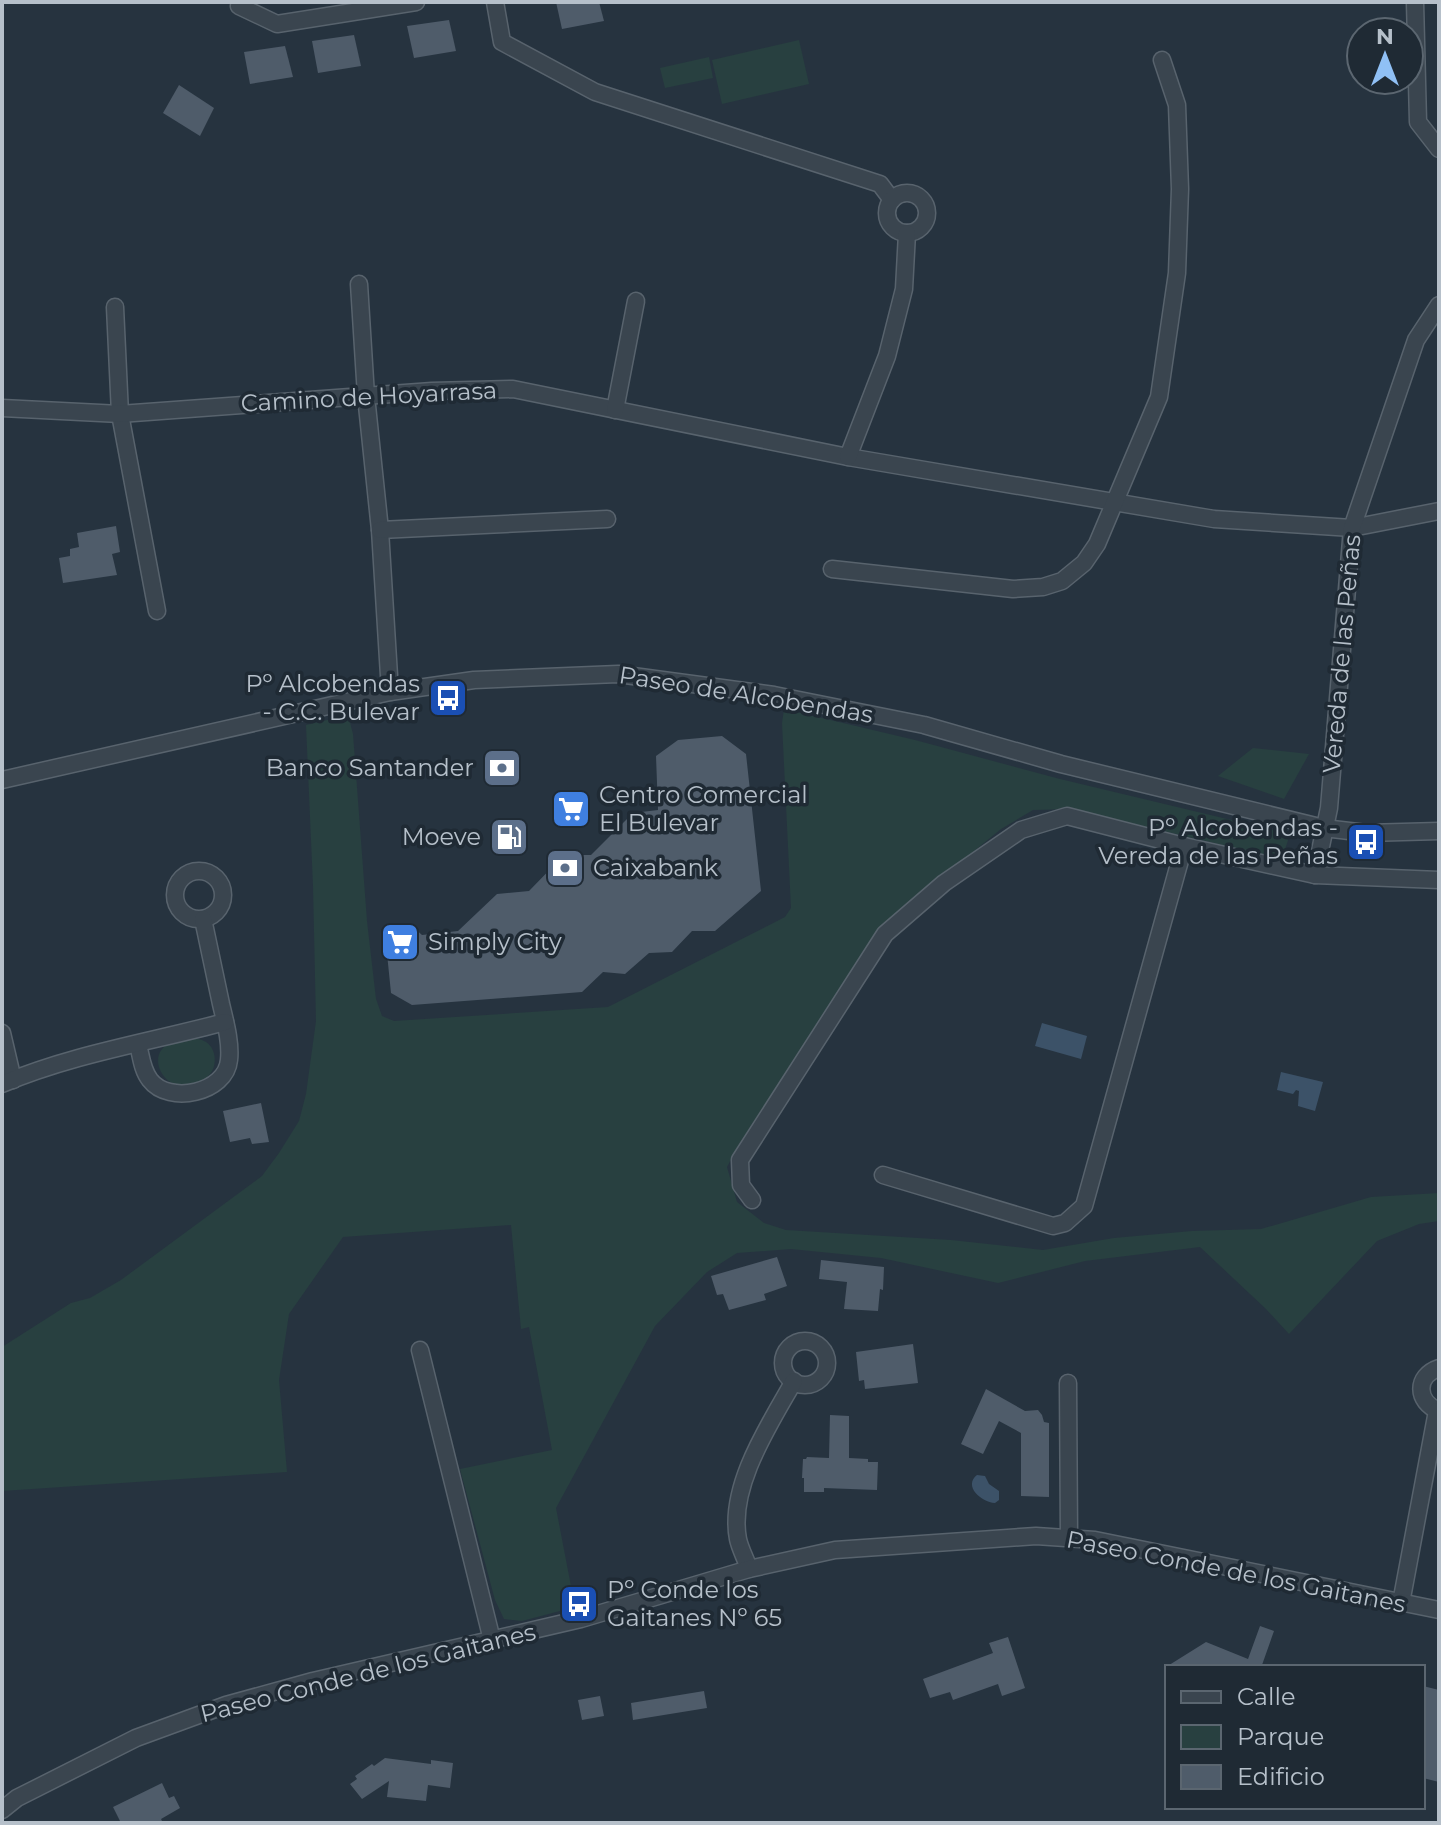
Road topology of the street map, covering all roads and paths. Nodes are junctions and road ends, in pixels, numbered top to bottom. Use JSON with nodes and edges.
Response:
{"nodes":[{"id":1,"x":416,"y":2,"type":"edge"},
{"id":2,"x":495,"y":2,"type":"edge"},
{"id":3,"x":1415,"y":2,"type":"edge"},
{"id":4,"x":239,"y":6,"type":"dead end"},
{"id":5,"x":1162,"y":60,"type":"dead end"},
{"id":6,"x":1439,"y":149,"type":"edge"},
{"id":7,"x":892,"y":200,"type":"junction"},
{"id":8,"x":907,"y":233,"type":"junction"},
{"id":9,"x":359,"y":284,"type":"dead end"},
{"id":10,"x":636,"y":301,"type":"dead end"},
{"id":11,"x":1439,"y":305,"type":"edge"},
{"id":12,"x":115,"y":307,"type":"dead end"},
{"id":13,"x":366,"y":396,"type":"junction"},
{"id":14,"x":2,"y":408,"type":"edge"},
{"id":15,"x":615,"y":410,"type":"junction"},
{"id":16,"x":120,"y":414,"type":"junction"},
{"id":17,"x":848,"y":457,"type":"junction"},
{"id":18,"x":1114,"y":503,"type":"junction"},
{"id":19,"x":1439,"y":511,"type":"edge"},
{"id":20,"x":607,"y":519,"type":"dead end"},
{"id":21,"x":1352,"y":528,"type":"junction"},
{"id":22,"x":380,"y":530,"type":"junction"},
{"id":23,"x":832,"y":569,"type":"dead end"},
{"id":24,"x":157,"y":611,"type":"dead end"},
{"id":25,"x":390,"y":692,"type":"junction"},
{"id":26,"x":2,"y":780,"type":"edge"},
{"id":27,"x":1324,"y":828,"type":"junction"},
{"id":28,"x":1439,"y":831,"type":"edge"},
{"id":29,"x":1184,"y":846,"type":"junction"},
{"id":30,"x":1315,"y":875,"type":"junction"},
{"id":31,"x":1439,"y":880,"type":"edge"},
{"id":32,"x":203,"y":919,"type":"dead end"},
{"id":33,"x":225,"y":1022,"type":"junction"},
{"id":34,"x":2,"y":1033,"type":"edge"},
{"id":35,"x":138,"y":1044,"type":"junction"},
{"id":36,"x":7,"y":1082,"type":"edge"},
{"id":37,"x":883,"y":1175,"type":"dead end"},
{"id":38,"x":752,"y":1200,"type":"dead end"},
{"id":39,"x":420,"y":1350,"type":"dead end"},
{"id":40,"x":1439,"y":1368,"type":"edge"},
{"id":41,"x":794,"y":1381,"type":"dead end"},
{"id":42,"x":1068,"y":1383,"type":"dead end"},
{"id":43,"x":1438,"y":1411,"type":"edge"},
{"id":44,"x":1069,"y":1538,"type":"junction"},
{"id":45,"x":749,"y":1569,"type":"junction"},
{"id":46,"x":1401,"y":1603,"type":"junction"},
{"id":47,"x":1439,"y":1610,"type":"edge"},
{"id":48,"x":492,"y":1640,"type":"junction"},
{"id":49,"x":10,"y":1799,"type":"edge"},
{"id":50,"x":2,"y":1810,"type":"edge"}],
"edges":[{"from":1,"to":4,"type":"street"},
{"from":2,"to":7,"type":"street"},
{"from":3,"to":6,"type":"street"},
{"from":5,"to":18,"type":"street"},
{"from":7,"to":8,"type":"street"},
{"from":7,"to":8,"type":"street"},
{"from":8,"to":17,"type":"street"},
{"from":9,"to":13,"type":"street"},
{"from":10,"to":15,"type":"street"},
{"from":11,"to":21,"type":"street","name":"Vereda de las Peñas"},
{"from":12,"to":16,"type":"street"},
{"from":13,"to":15,"type":"street","name":"Camino de Hoyarrasa"},
{"from":13,"to":16,"type":"street","name":"Camino de Hoyarrasa"},
{"from":13,"to":22,"type":"street"},
{"from":14,"to":16,"type":"street","name":"Camino de Hoyarrasa"},
{"from":15,"to":17,"type":"street","name":"Camino de Hoyarrasa"},
{"from":16,"to":24,"type":"street"},
{"from":17,"to":18,"type":"street","name":"Camino de Hoyarrasa"},
{"from":18,"to":21,"type":"street","name":"Camino de Hoyarrasa"},
{"from":18,"to":23,"type":"street"},
{"from":19,"to":21,"type":"street","name":"Camino de Hoyarrasa"},
{"from":20,"to":22,"type":"street"},
{"from":21,"to":27,"type":"street","name":"Vereda de las Peñas"},
{"from":22,"to":25,"type":"street"},
{"from":25,"to":26,"type":"street","name":"Paseo de Alcobendas"},
{"from":25,"to":27,"type":"street","name":"Paseo de Alcobendas"},
{"from":27,"to":28,"type":"street","name":"Paseo de Alcobendas"},
{"from":27,"to":30,"type":"street","name":"Vereda de las Peñas"},
{"from":29,"to":30,"type":"street"},
{"from":29,"to":37,"type":"street"},
{"from":29,"to":38,"type":"street"},
{"from":30,"to":31,"type":"street"},
{"from":32,"to":33,"type":"street"},
{"from":33,"to":35,"type":"street"},
{"from":33,"to":35,"type":"street"},
{"from":34,"to":36,"type":"street"},
{"from":35,"to":36,"type":"street"},
{"from":39,"to":48,"type":"street"},
{"from":40,"to":43,"type":"street"},
{"from":41,"to":45,"type":"street"},
{"from":42,"to":44,"type":"street"},
{"from":43,"to":46,"type":"street"},
{"from":44,"to":45,"type":"street","name":"Paseo Conde de los Gaitanes"},
{"from":44,"to":46,"type":"street","name":"Paseo Conde de los Gaitanes"},
{"from":45,"to":48,"type":"street","name":"Paseo Conde de los Gaitanes"},
{"from":46,"to":47,"type":"street","name":"Paseo Conde de los Gaitanes"},
{"from":48,"to":49,"type":"street","name":"Paseo Conde de los Gaitanes"},
{"from":49,"to":50,"type":"street","name":"Paseo Conde de los Gaitanes"}]}
